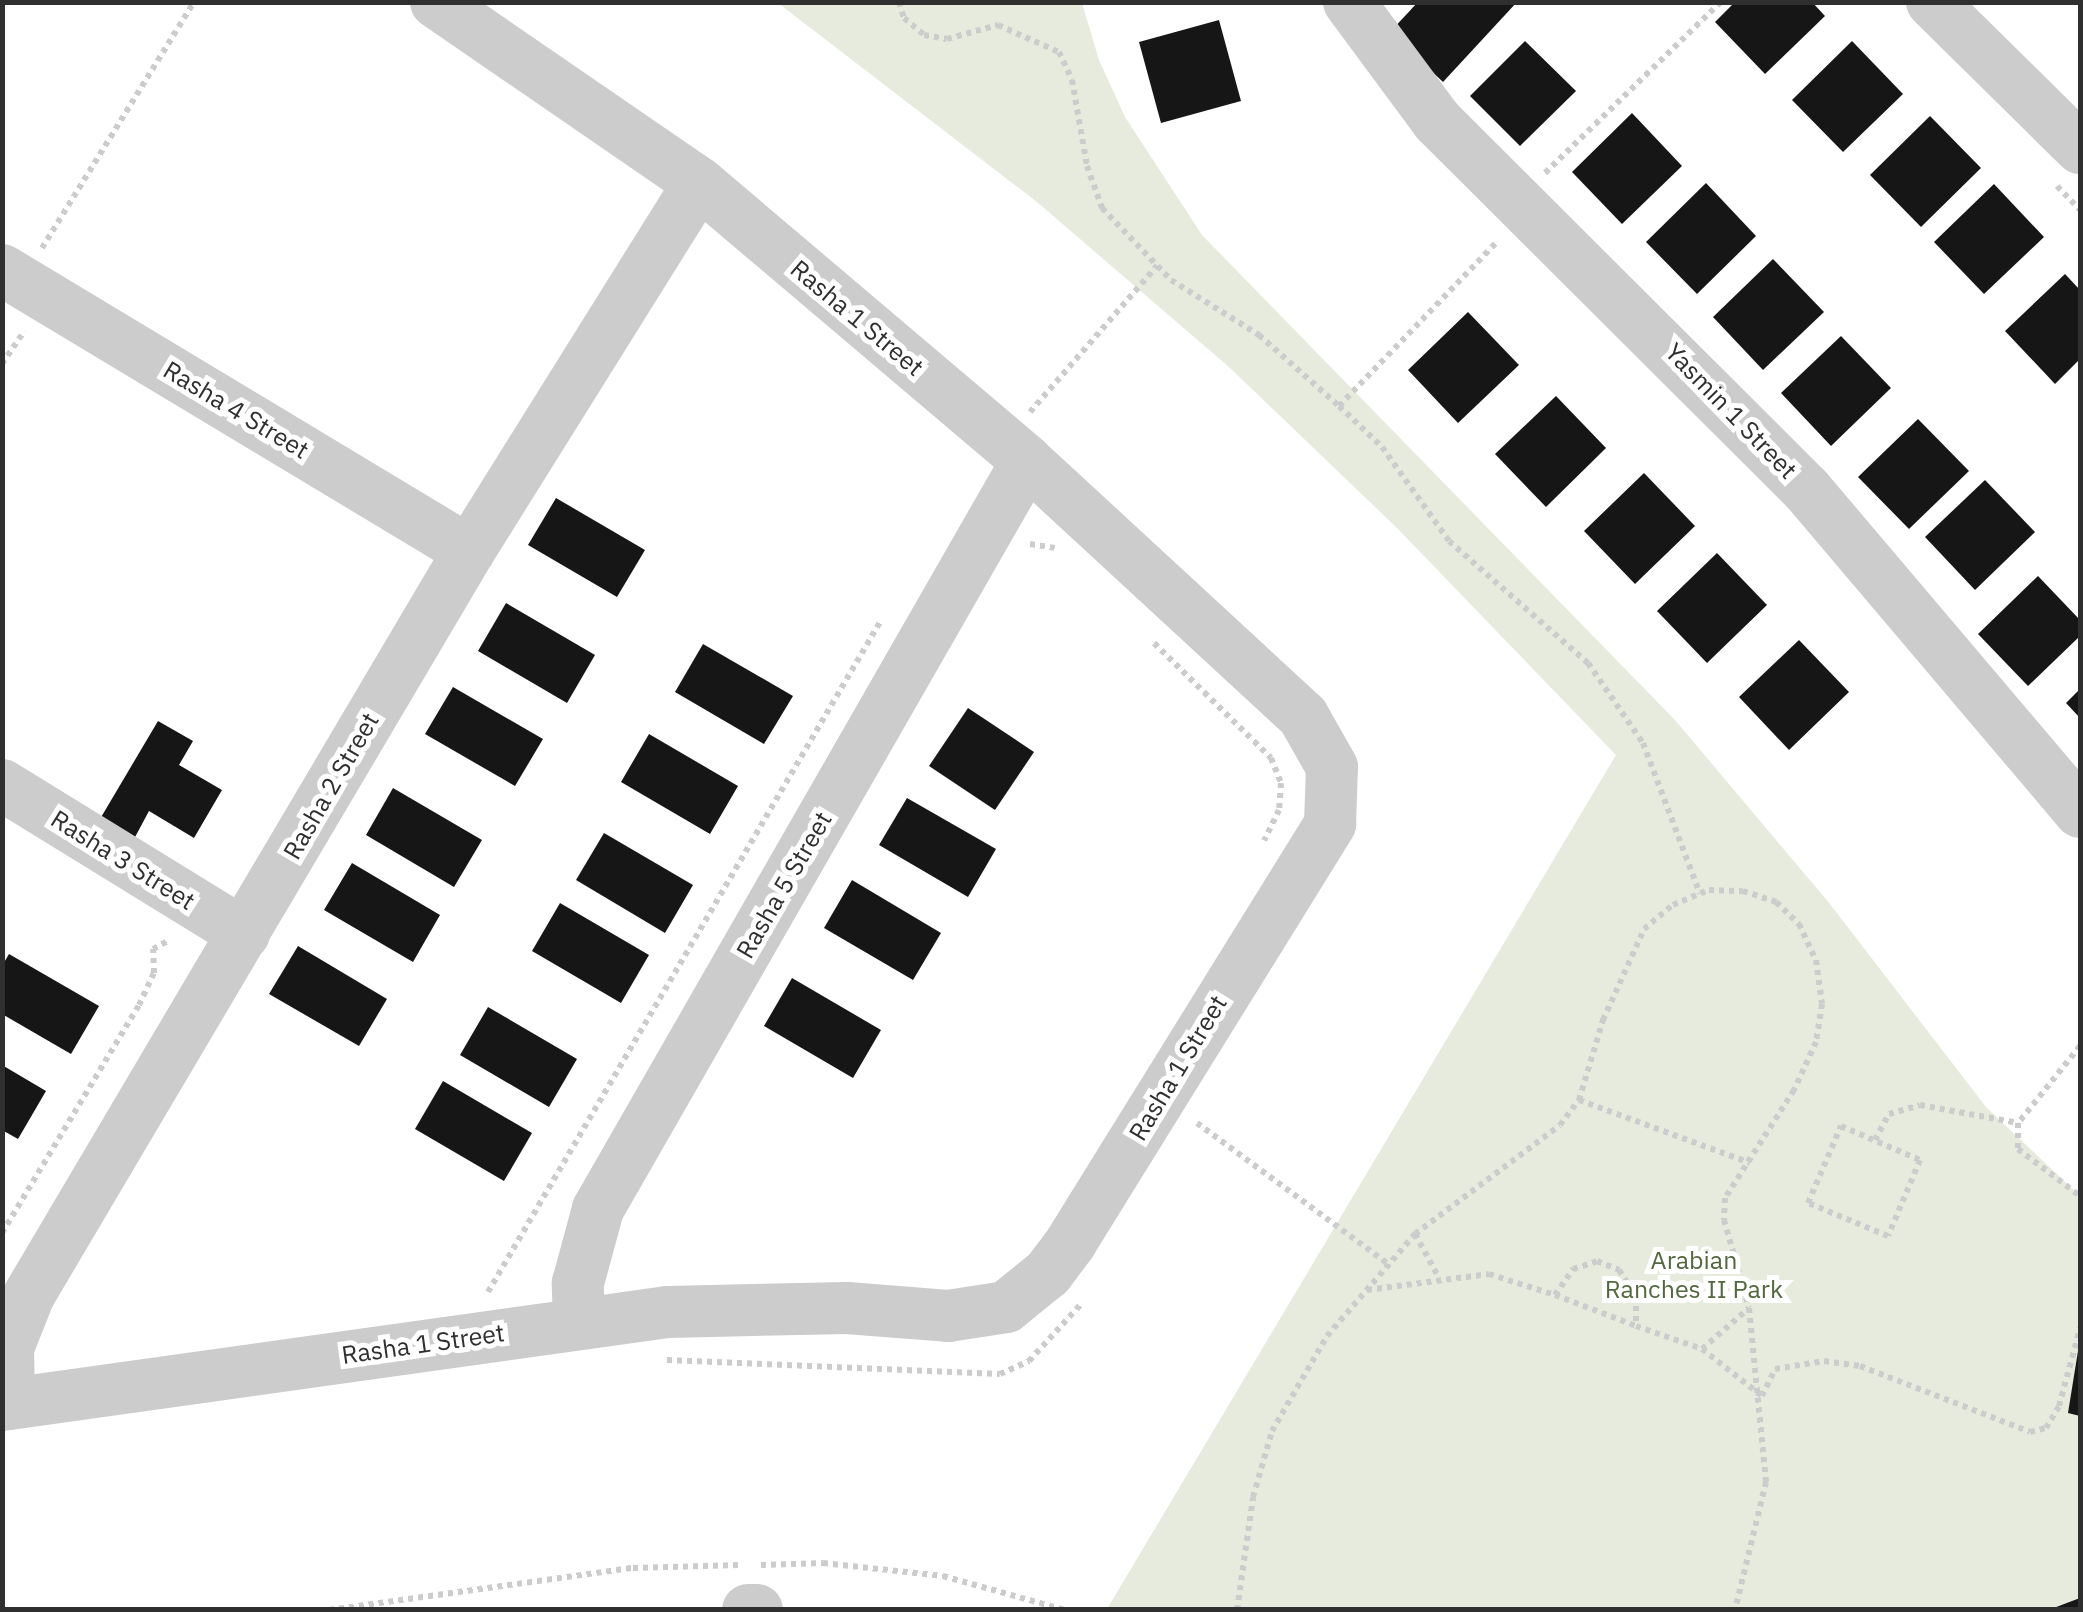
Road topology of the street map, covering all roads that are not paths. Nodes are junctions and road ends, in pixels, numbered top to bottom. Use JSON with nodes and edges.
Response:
{"nodes":[{"id":1,"x":436,"y":2,"type":"edge"},
{"id":2,"x":1932,"y":2,"type":"edge"},
{"id":3,"x":1358,"y":10,"type":"edge"},
{"id":4,"x":2080,"y":148,"type":"edge"},
{"id":5,"x":699,"y":183,"type":"junction"},
{"id":6,"x":12,"y":276,"type":"edge"},
{"id":7,"x":1031,"y":436,"type":"junction"},
{"id":8,"x":469,"y":551,"type":"junction"},
{"id":9,"x":2,"y":785,"type":"edge"},
{"id":10,"x":2080,"y":812,"type":"edge"},
{"id":11,"x":227,"y":924,"type":"junction"},
{"id":12,"x":579,"y":1321,"type":"junction"},
{"id":13,"x":6,"y":1404,"type":"edge"},
{"id":14,"x":748,"y":1610,"type":"edge"},
{"id":15,"x":758,"y":1610,"type":"edge"}],
"edges":[{"from":1,"to":5,"type":"street","name":"Rasha 1 Street"},
{"from":2,"to":4,"type":"street"},
{"from":3,"to":10,"type":"street","name":"Yasmin 1 Street"},
{"from":5,"to":7,"type":"street","name":"Rasha 1 Street"},
{"from":5,"to":8,"type":"street","name":"Rasha 2 Street"},
{"from":6,"to":8,"type":"street","name":"Rasha 4 Street"},
{"from":7,"to":12,"type":"street","name":"Rasha 5 Street"},
{"from":7,"to":12,"type":"street","name":"Rasha 1 Street"},
{"from":8,"to":11,"type":"street","name":"Rasha 2 Street"},
{"from":9,"to":11,"type":"street","name":"Rasha 3 Street"},
{"from":11,"to":13,"type":"street","name":"Rasha 2 Street"},
{"from":12,"to":13,"type":"street","name":"Rasha 1 Street"},
{"from":14,"to":15,"type":"street"}]}
